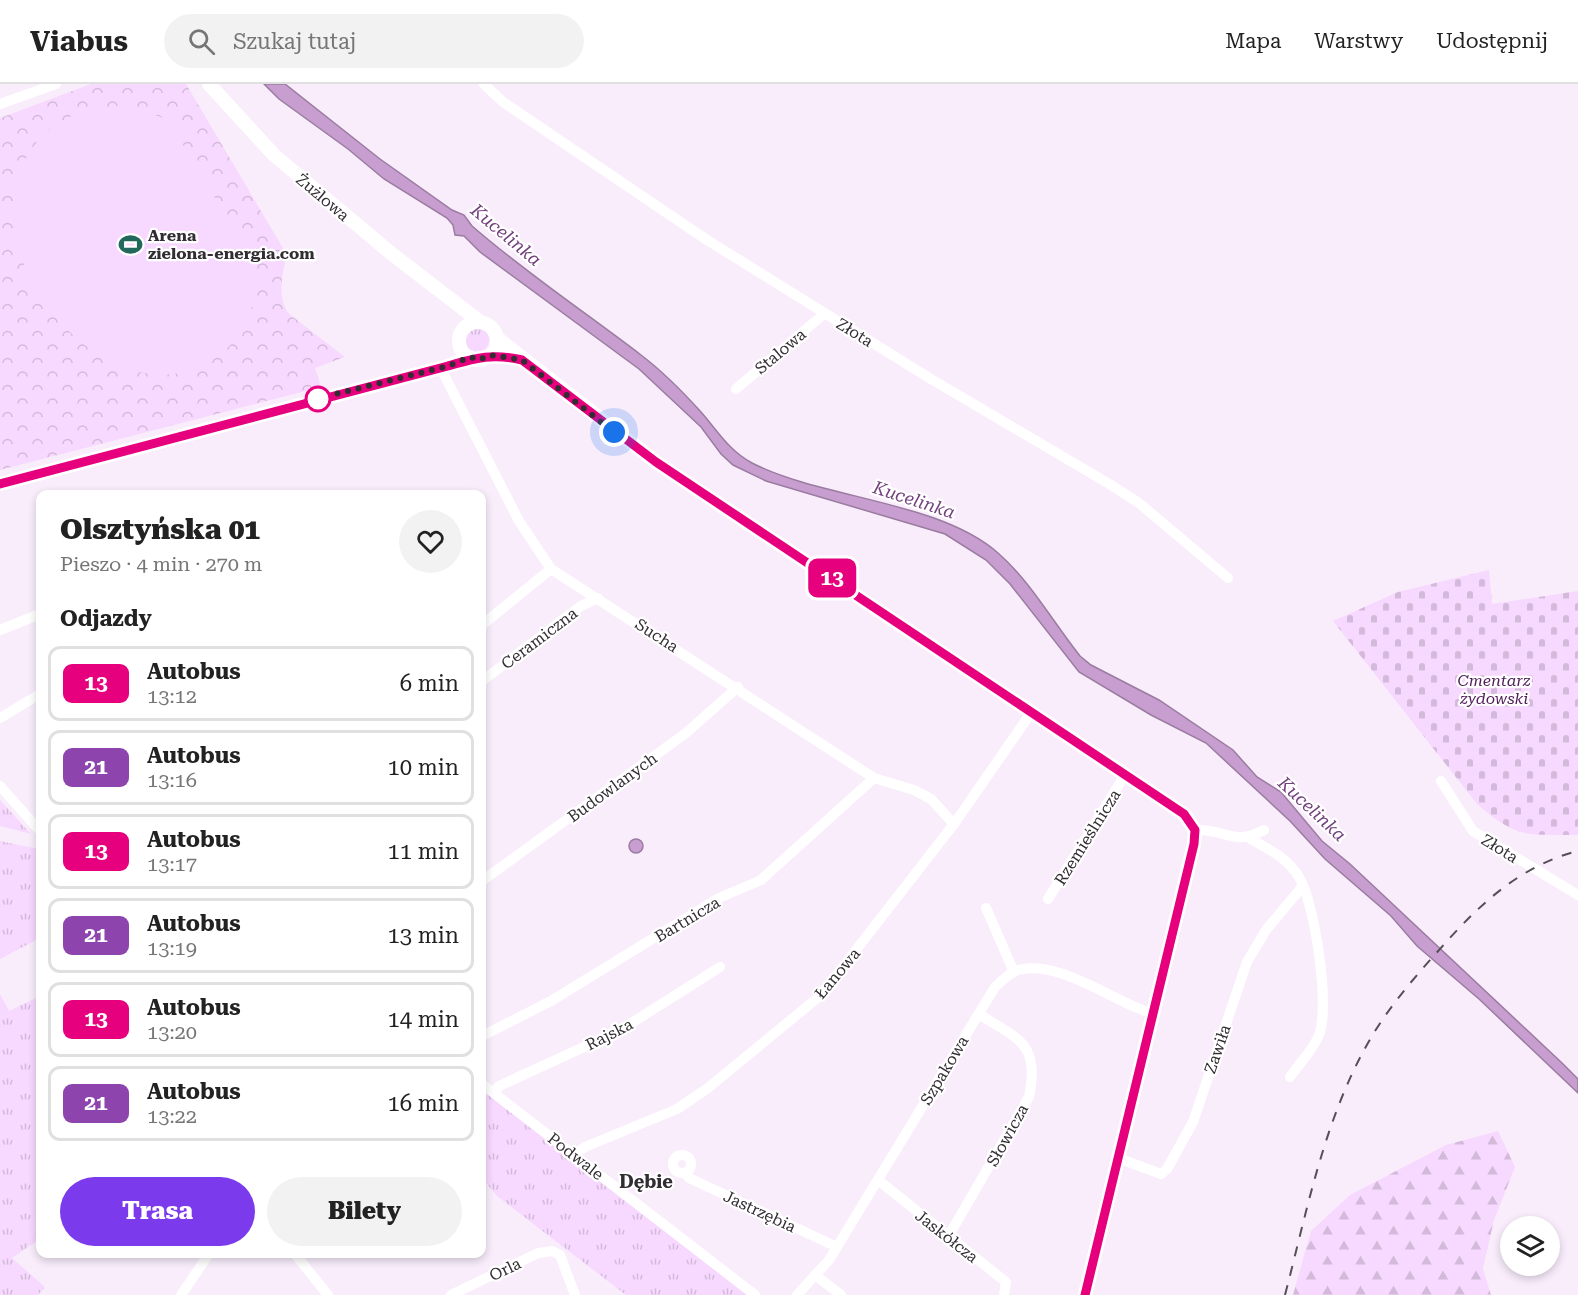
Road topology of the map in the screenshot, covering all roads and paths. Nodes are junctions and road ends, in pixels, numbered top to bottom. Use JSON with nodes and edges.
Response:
{"nodes":[{"id":1,"x":56,"y":84,"type":"edge"},
{"id":2,"x":209,"y":84,"type":"edge"},
{"id":3,"x":484,"y":84,"type":"edge"},
{"id":4,"x":0,"y":104,"type":"edge"},
{"id":5,"x":448,"y":299,"type":"junction"},
{"id":6,"x":825,"y":313,"type":"junction"},
{"id":7,"x":479,"y":321,"type":"junction"},
{"id":8,"x":462,"y":329,"type":"junction"},
{"id":9,"x":497,"y":338,"type":"junction"},
{"id":10,"x":465,"y":352,"type":"junction"},
{"id":11,"x":490,"y":355,"type":"junction"},
{"id":12,"x":522,"y":360,"type":"junction"},
{"id":13,"x":440,"y":367,"type":"junction"},
{"id":14,"x":736,"y":389,"type":"dead end"},
{"id":15,"x":0,"y":484,"type":"edge"},
{"id":16,"x":551,"y":568,"type":"junction"},
{"id":17,"x":1228,"y":578,"type":"dead end"},
{"id":18,"x":598,"y":598,"type":"junction"},
{"id":19,"x":36,"y":616,"type":"edge"},
{"id":20,"x":486,"y":622,"type":"edge"},
{"id":21,"x":0,"y":630,"type":"edge"},
{"id":22,"x":486,"y":678,"type":"edge"},
{"id":23,"x":738,"y":687,"type":"junction"},
{"id":24,"x":36,"y":696,"type":"edge"},
{"id":25,"x":1031,"y":713,"type":"junction"},
{"id":26,"x":0,"y":718,"type":"edge"},
{"id":27,"x":1125,"y":775,"type":"junction"},
{"id":28,"x":874,"y":778,"type":"junction"},
{"id":29,"x":1441,"y":781,"type":"dead end"},
{"id":30,"x":0,"y":786,"type":"edge"},
{"id":31,"x":954,"y":824,"type":"junction"},
{"id":32,"x":36,"y":826,"type":"edge"},
{"id":33,"x":1195,"y":830,"type":"junction"},
{"id":34,"x":1263,"y":830,"type":"dead end"},
{"id":35,"x":1249,"y":838,"type":"junction"},
{"id":36,"x":486,"y":877,"type":"edge"},
{"id":37,"x":1302,"y":887,"type":"junction"},
{"id":38,"x":1578,"y":895,"type":"edge"},
{"id":39,"x":1048,"y":899,"type":"dead end"},
{"id":40,"x":986,"y":908,"type":"dead end"},
{"id":41,"x":720,"y":967,"type":"dead end"},
{"id":42,"x":1014,"y":972,"type":"junction"},
{"id":43,"x":1151,"y":1013,"type":"junction"},
{"id":44,"x":979,"y":1014,"type":"junction"},
{"id":45,"x":486,"y":1034,"type":"edge"},
{"id":46,"x":1290,"y":1077,"type":"dead end"},
{"id":47,"x":486,"y":1087,"type":"edge"},
{"id":48,"x":494,"y":1093,"type":"junction"},
{"id":49,"x":574,"y":1155,"type":"junction"},
{"id":50,"x":1118,"y":1158,"type":"junction"},
{"id":51,"x":686,"y":1172,"type":"dead end"},
{"id":52,"x":878,"y":1180,"type":"junction"},
{"id":53,"x":948,"y":1237,"type":"junction"},
{"id":54,"x":837,"y":1247,"type":"junction"},
{"id":55,"x":206,"y":1258,"type":"edge"},
{"id":56,"x":298,"y":1258,"type":"edge"},
{"id":57,"x":815,"y":1275,"type":"junction"},
{"id":58,"x":181,"y":1295,"type":"edge"},
{"id":59,"x":328,"y":1295,"type":"edge"},
{"id":60,"x":451,"y":1295,"type":"edge"},
{"id":61,"x":575,"y":1295,"type":"edge"},
{"id":62,"x":755,"y":1295,"type":"edge"},
{"id":63,"x":797,"y":1295,"type":"edge"},
{"id":64,"x":840,"y":1295,"type":"edge"},
{"id":65,"x":1004,"y":1295,"type":"edge"},
{"id":66,"x":1085,"y":1295,"type":"edge"}],
"edges":[{"from":1,"to":4,"type":"street"},
{"from":2,"to":5,"type":"street","name":"Żużlowa"},
{"from":3,"to":6,"type":"street","name":"Złota"},
{"from":5,"to":7,"type":"street","name":"Żużlowa"},
{"from":5,"to":8,"type":"street","name":"Żużlowa"},
{"from":6,"to":14,"type":"street","name":"Stalowa"},
{"from":6,"to":17,"type":"street","name":"Złota"},
{"from":7,"to":8,"type":"street"},
{"from":7,"to":9,"type":"street"},
{"from":8,"to":10,"type":"street"},
{"from":9,"to":11,"type":"street"},
{"from":9,"to":12,"type":"street"},
{"from":10,"to":11,"type":"street"},
{"from":10,"to":13,"type":"street"},
{"from":11,"to":12,"type":"street"},
{"from":12,"to":25,"type":"street"},
{"from":13,"to":15,"type":"street"},
{"from":13,"to":16,"type":"street","name":"Sucha"},
{"from":16,"to":18,"type":"street","name":"Sucha"},
{"from":16,"to":20,"type":"street"},
{"from":18,"to":22,"type":"street","name":"Ceramiczna"},
{"from":18,"to":23,"type":"street","name":"Sucha"},
{"from":19,"to":21,"type":"street"},
{"from":23,"to":28,"type":"street","name":"Sucha"},
{"from":23,"to":36,"type":"street","name":"Budowlanych"},
{"from":24,"to":26,"type":"street"},
{"from":25,"to":27,"type":"street"},
{"from":25,"to":31,"type":"street","name":"Łanowa"},
{"from":27,"to":33,"type":"street"},
{"from":27,"to":39,"type":"street","name":"Rzemieślnicza"},
{"from":28,"to":31,"type":"street","name":"Sucha"},
{"from":28,"to":45,"type":"street","name":"Bartnicza"},
{"from":29,"to":38,"type":"street","name":"Złota"},
{"from":30,"to":32,"type":"street"},
{"from":31,"to":49,"type":"street","name":"Łanowa"},
{"from":33,"to":35,"type":"street"},
{"from":33,"to":43,"type":"street"},
{"from":34,"to":35,"type":"street"},
{"from":35,"to":37,"type":"street"},
{"from":37,"to":46,"type":"street"},
{"from":37,"to":50,"type":"street","name":"Zawiła"},
{"from":40,"to":42,"type":"street"},
{"from":41,"to":48,"type":"street","name":"Rajska"},
{"from":42,"to":43,"type":"street"},
{"from":42,"to":44,"type":"street","name":"Szpakowa"},
{"from":43,"to":50,"type":"street"},
{"from":44,"to":52,"type":"street","name":"Szpakowa"},
{"from":44,"to":53,"type":"street","name":"Słowicza"},
{"from":47,"to":48,"type":"street","name":"Podwale"},
{"from":48,"to":49,"type":"street","name":"Podwale"},
{"from":49,"to":62,"type":"street","name":"Podwale"},
{"from":50,"to":66,"type":"street"},
{"from":51,"to":54,"type":"street","name":"Jastrzębia"},
{"from":52,"to":53,"type":"street","name":"Jaskółcza"},
{"from":52,"to":54,"type":"street","name":"Szpakowa"},
{"from":53,"to":65,"type":"street","name":"Jaskółcza"},
{"from":54,"to":57,"type":"street","name":"Szpakowa"},
{"from":55,"to":58,"type":"street"},
{"from":56,"to":59,"type":"street"},
{"from":57,"to":63,"type":"street","name":"Szpakowa"},
{"from":57,"to":64,"type":"street"},
{"from":60,"to":61,"type":"street","name":"Orla"}]}
